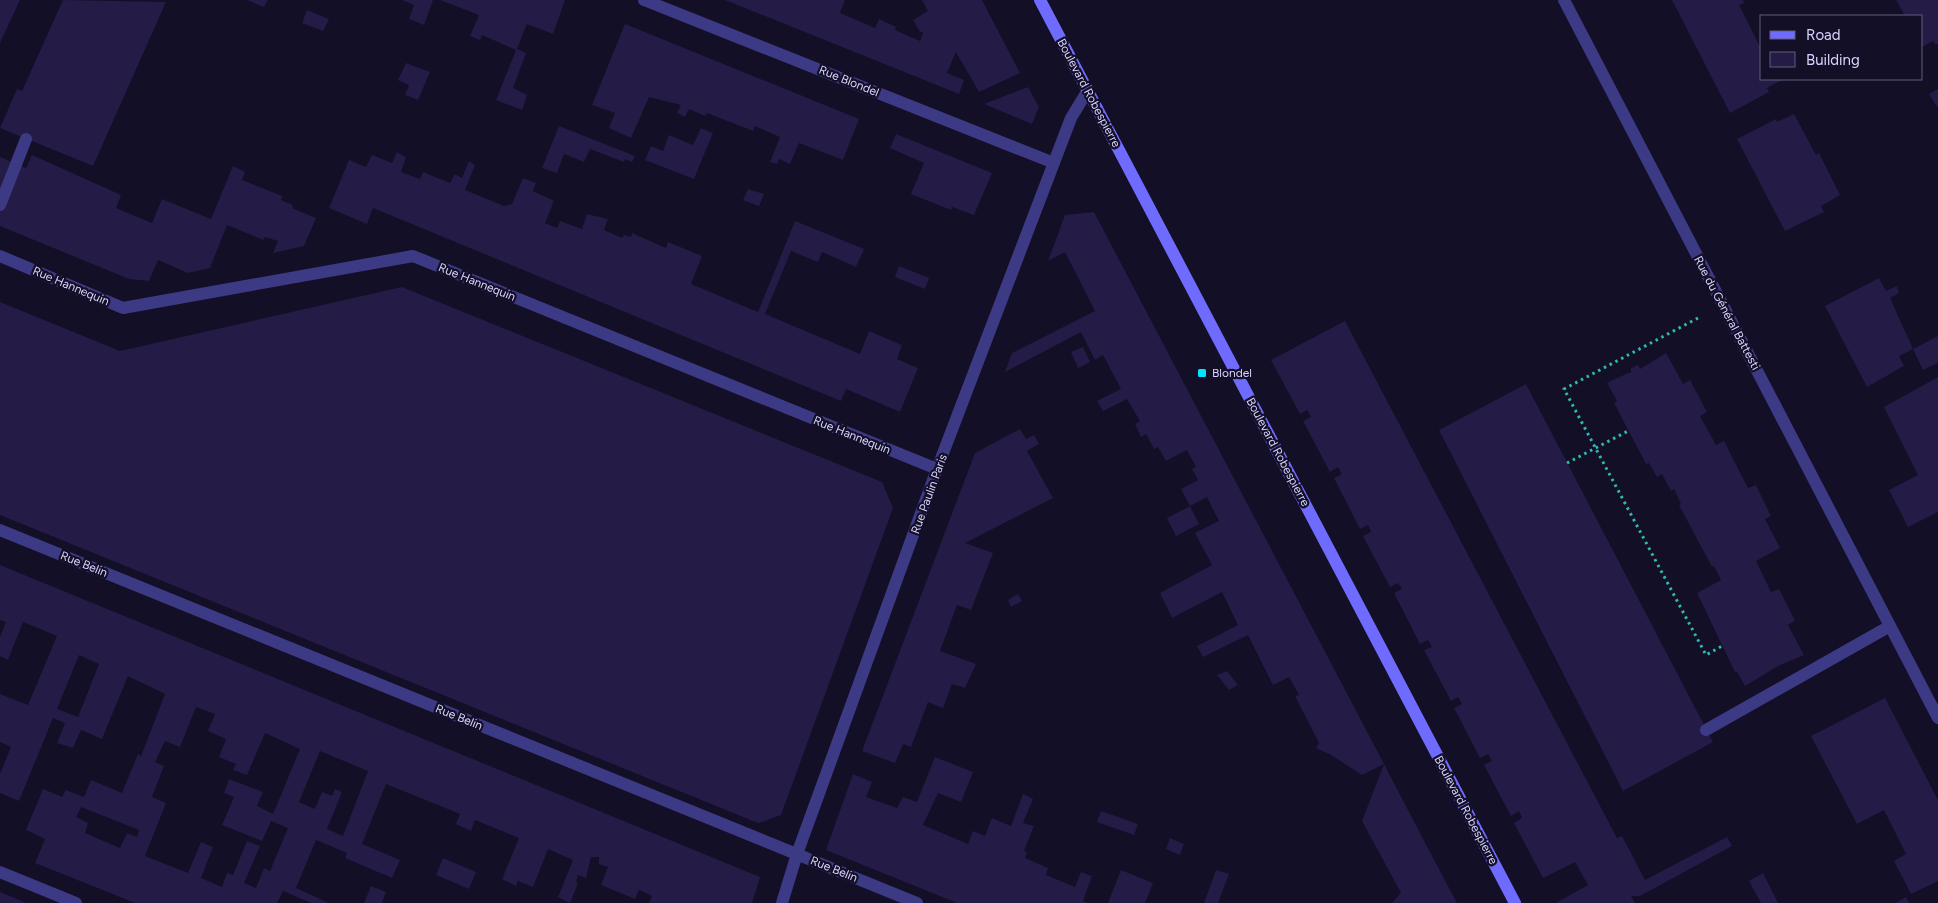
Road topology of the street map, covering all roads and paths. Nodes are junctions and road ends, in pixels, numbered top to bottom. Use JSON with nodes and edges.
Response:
{"nodes":[{"id":1,"x":644,"y":0,"type":"edge"},
{"id":2,"x":1040,"y":0,"type":"edge"},
{"id":3,"x":1564,"y":0,"type":"edge"},
{"id":4,"x":1088,"y":90,"type":"junction"},
{"id":5,"x":26,"y":139,"type":"dead end"},
{"id":6,"x":1054,"y":163,"type":"junction"},
{"id":7,"x":0,"y":204,"type":"edge"},
{"id":8,"x":0,"y":256,"type":"edge"},
{"id":9,"x":1723,"y":306,"type":"junction"},
{"id":10,"x":1628,"y":431,"type":"dead end"},
{"id":11,"x":1597,"y":448,"type":"junction"},
{"id":12,"x":1567,"y":463,"type":"dead end"},
{"id":13,"x":937,"y":469,"type":"junction"},
{"id":14,"x":0,"y":530,"type":"edge"},
{"id":15,"x":1890,"y":626,"type":"junction"},
{"id":16,"x":1722,"y":646,"type":"dead end"},
{"id":17,"x":1938,"y":718,"type":"edge"},
{"id":18,"x":1706,"y":730,"type":"dead end"},
{"id":19,"x":797,"y":854,"type":"junction"},
{"id":20,"x":0,"y":872,"type":"edge"},
{"id":21,"x":76,"y":903,"type":"edge"},
{"id":22,"x":782,"y":903,"type":"edge"},
{"id":23,"x":918,"y":903,"type":"edge"},
{"id":24,"x":1515,"y":903,"type":"edge"}],
"edges":[{"from":1,"to":6,"type":"street","name":"Rue Blondel"},
{"from":2,"to":4,"type":"street","name":"Boulevard Robespierre"},
{"from":3,"to":9,"type":"street","name":"Rue du Général Battesti"},
{"from":4,"to":6,"type":"street","name":"Rue Paulin Paris"},
{"from":4,"to":24,"type":"street","name":"Boulevard Robespierre"},
{"from":5,"to":7,"type":"street"},
{"from":6,"to":13,"type":"street","name":"Rue Paulin Paris"},
{"from":8,"to":13,"type":"street","name":"Rue Hannequin"},
{"from":9,"to":11,"type":"path"},
{"from":9,"to":15,"type":"street","name":"Rue du Général Battesti"},
{"from":10,"to":11,"type":"path"},
{"from":11,"to":12,"type":"path"},
{"from":11,"to":16,"type":"path"},
{"from":13,"to":19,"type":"street","name":"Rue Paulin Paris"},
{"from":14,"to":19,"type":"street","name":"Rue Belin"},
{"from":15,"to":17,"type":"street","name":"Rue du Général Battesti"},
{"from":15,"to":18,"type":"street"},
{"from":19,"to":22,"type":"street","name":"Rue Paulin Paris"},
{"from":19,"to":23,"type":"street","name":"Rue Belin"},
{"from":20,"to":21,"type":"street"}]}
